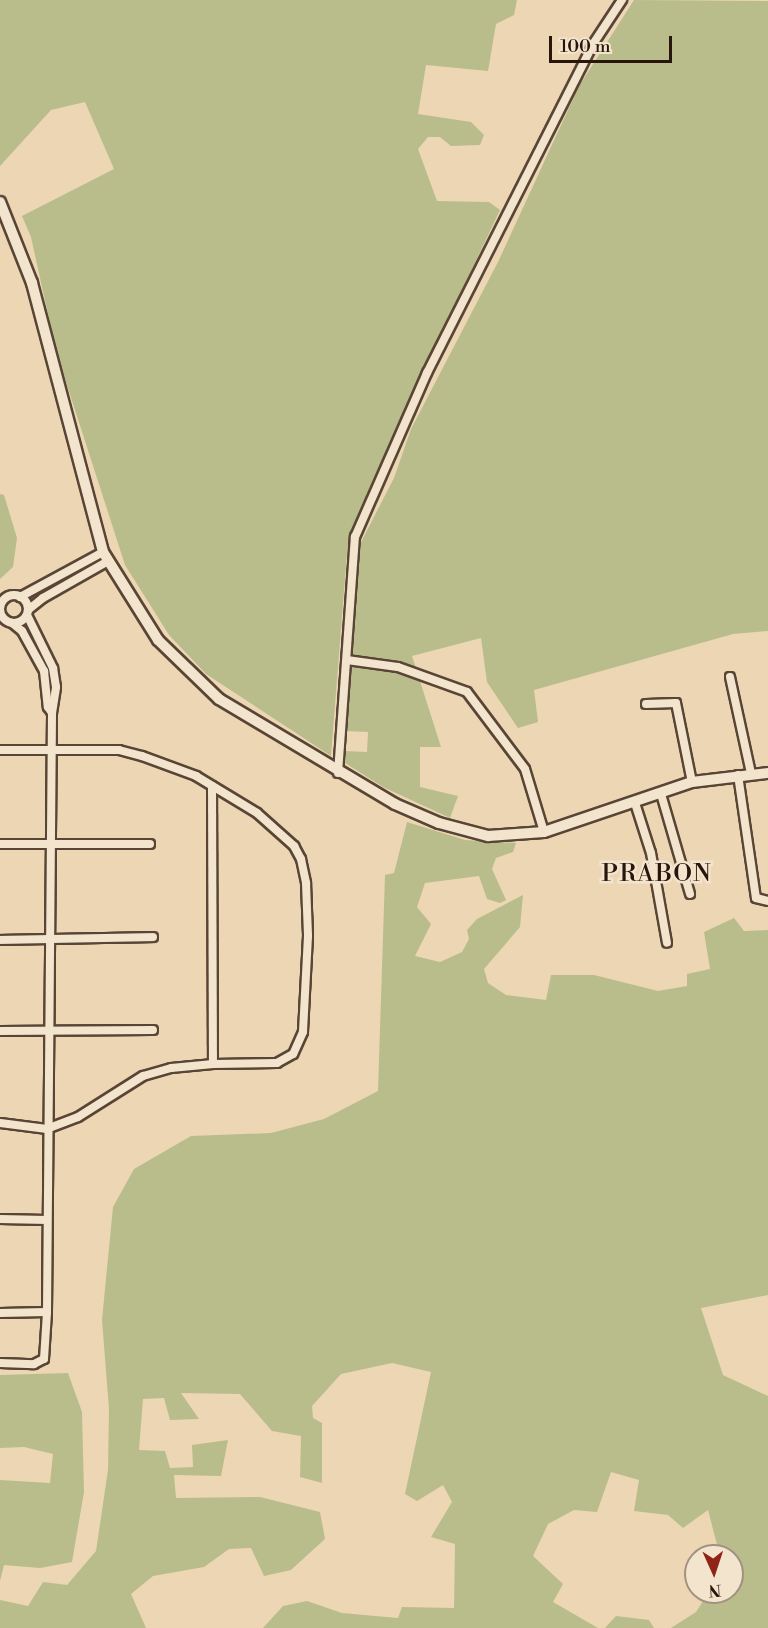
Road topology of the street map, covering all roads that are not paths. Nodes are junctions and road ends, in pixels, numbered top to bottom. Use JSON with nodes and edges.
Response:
{"nodes":[{"id":1,"x":622,"y":0,"type":"edge"},
{"id":2,"x":0,"y":202,"type":"edge"},
{"id":3,"x":106,"y":556,"type":"junction"},
{"id":4,"x":20,"y":597,"type":"junction"},
{"id":5,"x":0,"y":608,"type":"edge"},
{"id":6,"x":27,"y":612,"type":"junction"},
{"id":7,"x":7,"y":623,"type":"edge"},
{"id":8,"x":46,"y":652,"type":"junction"},
{"id":9,"x":38,"y":658,"type":"junction"},
{"id":10,"x":346,"y":660,"type":"junction"},
{"id":11,"x":730,"y":678,"type":"dead end"},
{"id":12,"x":646,"y":704,"type":"dead end"},
{"id":13,"x":52,"y":713,"type":"junction"},
{"id":14,"x":0,"y":750,"type":"edge"},
{"id":15,"x":51,"y":751,"type":"junction"},
{"id":16,"x":338,"y":773,"type":"junction"},
{"id":17,"x":751,"y":773,"type":"junction"},
{"id":18,"x":768,"y":773,"type":"edge"},
{"id":19,"x":738,"y":775,"type":"junction"},
{"id":20,"x":692,"y":782,"type":"junction"},
{"id":21,"x":212,"y":786,"type":"junction"},
{"id":22,"x":661,"y":794,"type":"junction"},
{"id":23,"x":635,"y":803,"type":"junction"},
{"id":24,"x":543,"y":832,"type":"junction"},
{"id":25,"x":51,"y":843,"type":"junction"},
{"id":26,"x":0,"y":844,"type":"edge"},
{"id":27,"x":150,"y":844,"type":"dead end"},
{"id":28,"x":690,"y":894,"type":"dead end"},
{"id":29,"x":768,"y":901,"type":"edge"},
{"id":30,"x":153,"y":937,"type":"dead end"},
{"id":31,"x":0,"y":940,"type":"edge"},
{"id":32,"x":50,"y":940,"type":"junction"},
{"id":33,"x":667,"y":943,"type":"dead end"},
{"id":34,"x":153,"y":1029,"type":"dead end"},
{"id":35,"x":49,"y":1030,"type":"junction"},
{"id":36,"x":0,"y":1031,"type":"edge"},
{"id":37,"x":213,"y":1064,"type":"junction"},
{"id":38,"x":0,"y":1123,"type":"edge"},
{"id":39,"x":47,"y":1130,"type":"junction"},
{"id":40,"x":0,"y":1219,"type":"edge"},
{"id":41,"x":47,"y":1220,"type":"junction"},
{"id":42,"x":46,"y":1312,"type":"junction"},
{"id":43,"x":0,"y":1313,"type":"edge"},
{"id":44,"x":0,"y":1363,"type":"edge"}],
"edges":[{"from":1,"to":10,"type":"street"},
{"from":2,"to":3,"type":"street"},
{"from":3,"to":4,"type":"street"},
{"from":3,"to":6,"type":"street"},
{"from":3,"to":16,"type":"street"},
{"from":4,"to":5,"type":"street"},
{"from":4,"to":6,"type":"street"},
{"from":5,"to":7,"type":"street"},
{"from":6,"to":7,"type":"street"},
{"from":6,"to":8,"type":"street"},
{"from":7,"to":9,"type":"street"},
{"from":8,"to":9,"type":"street"},
{"from":8,"to":13,"type":"street"},
{"from":9,"to":13,"type":"street"},
{"from":10,"to":16,"type":"street"},
{"from":10,"to":24,"type":"street"},
{"from":11,"to":17,"type":"street"},
{"from":12,"to":20,"type":"street"},
{"from":13,"to":15,"type":"street"},
{"from":14,"to":15,"type":"street"},
{"from":15,"to":21,"type":"street"},
{"from":15,"to":25,"type":"street"},
{"from":16,"to":24,"type":"street"},
{"from":17,"to":18,"type":"street"},
{"from":17,"to":19,"type":"street"},
{"from":19,"to":20,"type":"street"},
{"from":19,"to":29,"type":"street"},
{"from":20,"to":22,"type":"street"},
{"from":21,"to":37,"type":"street"},
{"from":21,"to":37,"type":"street"},
{"from":22,"to":23,"type":"street"},
{"from":22,"to":28,"type":"street"},
{"from":23,"to":24,"type":"street"},
{"from":23,"to":33,"type":"street"},
{"from":25,"to":26,"type":"street"},
{"from":25,"to":27,"type":"street"},
{"from":25,"to":32,"type":"street"},
{"from":30,"to":32,"type":"street"},
{"from":31,"to":32,"type":"street"},
{"from":32,"to":35,"type":"street"},
{"from":34,"to":35,"type":"street"},
{"from":35,"to":36,"type":"street"},
{"from":35,"to":39,"type":"street"},
{"from":37,"to":39,"type":"street"},
{"from":38,"to":39,"type":"street"},
{"from":39,"to":41,"type":"street"},
{"from":40,"to":41,"type":"street"},
{"from":41,"to":42,"type":"street"},
{"from":42,"to":43,"type":"street"},
{"from":42,"to":44,"type":"street"}]}
